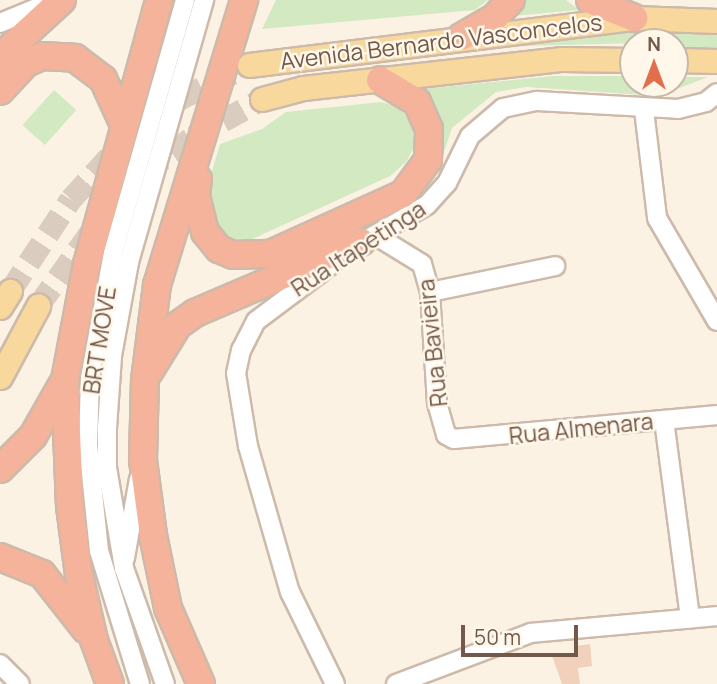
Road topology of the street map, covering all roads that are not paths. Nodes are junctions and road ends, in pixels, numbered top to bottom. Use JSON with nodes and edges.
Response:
{"nodes":[{"id":1,"x":56,"y":0,"type":"edge"},
{"id":2,"x":62,"y":0,"type":"edge"},
{"id":3,"x":159,"y":0,"type":"edge"},
{"id":4,"x":185,"y":0,"type":"edge"},
{"id":5,"x":204,"y":0,"type":"edge"},
{"id":6,"x":244,"y":0,"type":"edge"},
{"id":7,"x":511,"y":0,"type":"edge"},
{"id":8,"x":590,"y":0,"type":"edge"},
{"id":9,"x":634,"y":18,"type":"junction"},
{"id":10,"x":717,"y":21,"type":"edge"},
{"id":11,"x":0,"y":23,"type":"edge"},
{"id":12,"x":460,"y":37,"type":"junction"},
{"id":13,"x":0,"y":57,"type":"edge"},
{"id":14,"x":619,"y":60,"type":"edge"},
{"id":15,"x":689,"y":60,"type":"edge"},
{"id":16,"x":717,"y":61,"type":"edge"},
{"id":17,"x":249,"y":65,"type":"tunnel mouth"},
{"id":18,"x":380,"y":80,"type":"junction"},
{"id":19,"x":0,"y":90,"type":"edge"},
{"id":20,"x":717,"y":93,"type":"edge"},
{"id":21,"x":262,"y":99,"type":"tunnel mouth"},
{"id":22,"x":645,"y":110,"type":"junction"},
{"id":23,"x":124,"y":125,"type":"junction"},
{"id":24,"x":198,"y":156,"type":"junction"},
{"id":25,"x":368,"y":238,"type":"junction"},
{"id":26,"x":555,"y":266,"type":"dead end"},
{"id":27,"x":430,"y":292,"type":"junction"},
{"id":28,"x":38,"y":306,"type":"tunnel mouth"},
{"id":29,"x":717,"y":321,"type":"edge"},
{"id":30,"x":0,"y":377,"type":"edge"},
{"id":31,"x":65,"y":380,"type":"junction"},
{"id":32,"x":145,"y":380,"type":"junction"},
{"id":33,"x":717,"y":415,"type":"edge"},
{"id":34,"x":664,"y":420,"type":"junction"},
{"id":35,"x":446,"y":435,"type":"joint"},
{"id":36,"x":143,"y":460,"type":"junction"},
{"id":37,"x":0,"y":469,"type":"edge"},
{"id":38,"x":0,"y":557,"type":"edge"},
{"id":39,"x":124,"y":568,"type":"junction"},
{"id":40,"x":717,"y":616,"type":"edge"},
{"id":41,"x":690,"y":618,"type":"junction"},
{"id":42,"x":93,"y":640,"type":"junction"},
{"id":43,"x":0,"y":664,"type":"edge"},
{"id":44,"x":20,"y":684,"type":"edge"},
{"id":45,"x":110,"y":684,"type":"edge"},
{"id":46,"x":140,"y":684,"type":"edge"},
{"id":47,"x":165,"y":684,"type":"edge"},
{"id":48,"x":201,"y":684,"type":"edge"},
{"id":49,"x":335,"y":684,"type":"edge"},
{"id":50,"x":396,"y":684,"type":"edge"}],
"edges":[{"from":1,"to":11,"type":"street"},
{"from":2,"to":13,"type":"highway"},
{"from":3,"to":23,"type":"highway"},
{"from":4,"to":46,"type":"street","name":"BRT MOVE"},
{"from":5,"to":39,"type":"street","name":"BRT MOVE"},
{"from":6,"to":24,"type":"highway"},
{"from":7,"to":12,"type":"highway"},
{"from":8,"to":9,"type":"highway"},
{"from":9,"to":10,"type":"main road","name":"Avenida Bernardo Vasconcelos"},
{"from":9,"to":12,"type":"main road","name":"Avenida Bernardo Vasconcelos"},
{"from":12,"to":17,"type":"main road","name":"Avenida Bernardo Vasconcelos"},
{"from":14,"to":18,"type":"main road","name":"Avenida Bernardo Vasconcelos"},
{"from":15,"to":16,"type":"main road"},
{"from":18,"to":21,"type":"main road","name":"Avenida Bernardo Vasconcelos"},
{"from":18,"to":24,"type":"highway"},
{"from":19,"to":23,"type":"highway"},
{"from":20,"to":22,"type":"street","name":"Rua Itapetinga"},
{"from":22,"to":25,"type":"street","name":"Rua Itapetinga"},
{"from":22,"to":29,"type":"street"},
{"from":23,"to":31,"type":"highway"},
{"from":24,"to":32,"type":"highway"},
{"from":25,"to":27,"type":"street","name":"Rua Bavieira"},
{"from":25,"to":32,"type":"highway"},
{"from":25,"to":49,"type":"street","name":"Rua Itapetinga"},
{"from":26,"to":27,"type":"street"},
{"from":27,"to":35,"type":"street","name":"Rua Bavieira"},
{"from":28,"to":30,"type":"main road"},
{"from":31,"to":37,"type":"highway"},
{"from":31,"to":42,"type":"highway"},
{"from":32,"to":36,"type":"highway"},
{"from":33,"to":34,"type":"street","name":"Rua Almenara"},
{"from":34,"to":35,"type":"street","name":"Rua Almenara"},
{"from":34,"to":41,"type":"street"},
{"from":36,"to":39,"type":"street","name":"BRT MOVE"},
{"from":36,"to":48,"type":"highway"},
{"from":38,"to":42,"type":"highway"},
{"from":39,"to":47,"type":"street","name":"BRT MOVE"},
{"from":40,"to":41,"type":"street"},
{"from":41,"to":50,"type":"street"},
{"from":42,"to":45,"type":"highway"},
{"from":43,"to":44,"type":"street"}]}
